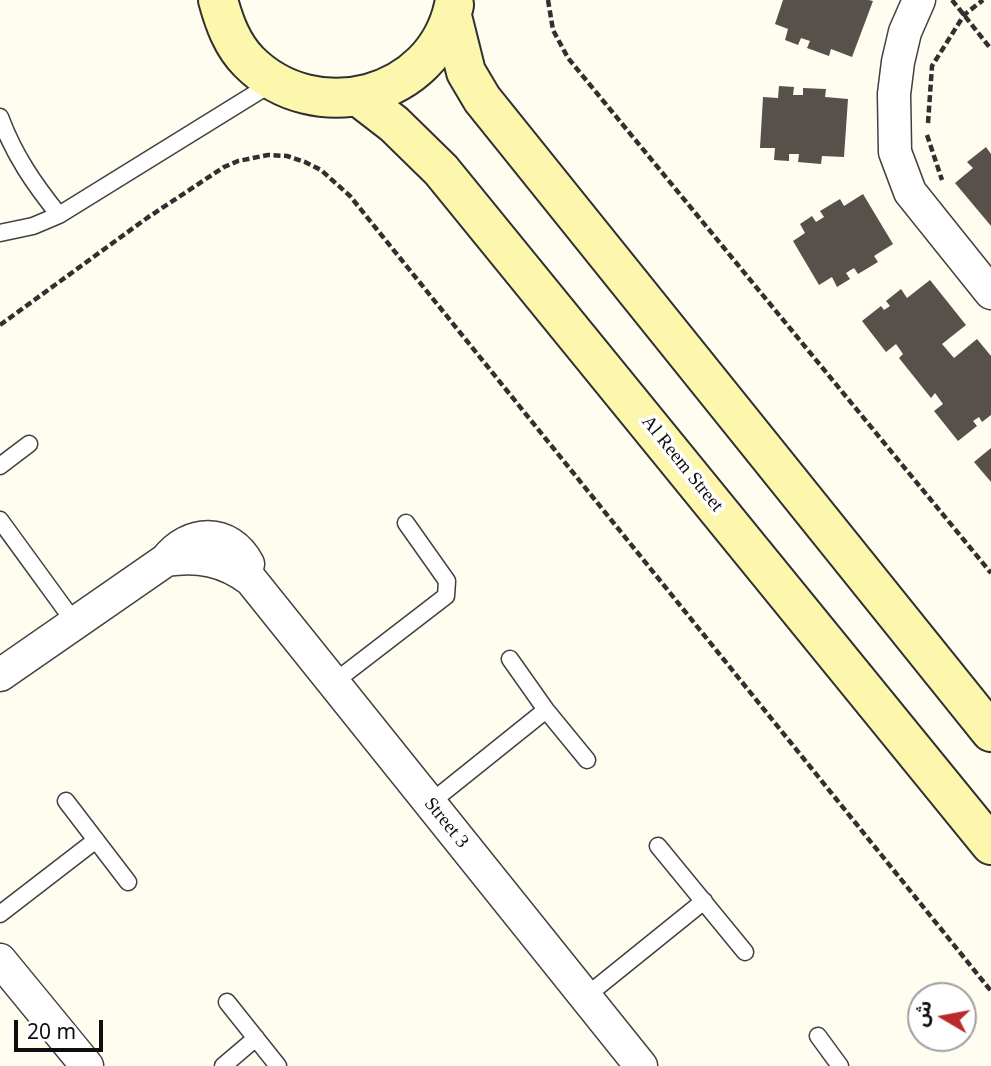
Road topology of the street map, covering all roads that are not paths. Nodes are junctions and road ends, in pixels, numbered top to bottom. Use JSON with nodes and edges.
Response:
{"nodes":[{"id":1,"x":218,"y":0,"type":"edge"},
{"id":2,"x":919,"y":0,"type":"edge"},
{"id":3,"x":454,"y":8,"type":"edge"},
{"id":4,"x":274,"y":82,"type":"junction"},
{"id":5,"x":359,"y":97,"type":"junction"},
{"id":6,"x":0,"y":117,"type":"edge"},
{"id":7,"x":59,"y":215,"type":"junction"},
{"id":8,"x":0,"y":233,"type":"edge"},
{"id":9,"x":991,"y":293,"type":"edge"},
{"id":10,"x":29,"y":444,"type":"dead end"},
{"id":11,"x":0,"y":466,"type":"edge"},
{"id":12,"x":0,"y":520,"type":"edge"},
{"id":13,"x":406,"y":523,"type":"dead end"},
{"id":14,"x":75,"y":623,"type":"junction"},
{"id":15,"x":510,"y":659,"type":"dead end"},
{"id":16,"x":0,"y":675,"type":"edge"},
{"id":17,"x":333,"y":682,"type":"junction"},
{"id":18,"x":546,"y":710,"type":"junction"},
{"id":19,"x":991,"y":732,"type":"edge"},
{"id":20,"x":587,"y":760,"type":"dead end"},
{"id":21,"x":66,"y":801,"type":"dead end"},
{"id":22,"x":430,"y":803,"type":"junction"},
{"id":23,"x":96,"y":840,"type":"junction"},
{"id":24,"x":991,"y":845,"type":"edge"},
{"id":25,"x":658,"y":846,"type":"dead end"},
{"id":26,"x":128,"y":882,"type":"dead end"},
{"id":27,"x":704,"y":901,"type":"junction"},
{"id":28,"x":0,"y":914,"type":"edge"},
{"id":29,"x":745,"y":952,"type":"dead end"},
{"id":30,"x":0,"y":960,"type":"edge"},
{"id":31,"x":585,"y":997,"type":"junction"},
{"id":32,"x":227,"y":1003,"type":"dead end"},
{"id":33,"x":818,"y":1036,"type":"dead end"},
{"id":34,"x":256,"y":1038,"type":"junction"},
{"id":35,"x":87,"y":1066,"type":"edge"},
{"id":36,"x":223,"y":1066,"type":"edge"},
{"id":37,"x":278,"y":1066,"type":"edge"},
{"id":38,"x":641,"y":1066,"type":"edge"},
{"id":39,"x":840,"y":1066,"type":"edge"}],
"edges":[{"from":1,"to":4,"type":"street"},
{"from":2,"to":9,"type":"street"},
{"from":3,"to":5,"type":"street"},
{"from":3,"to":19,"type":"street"},
{"from":4,"to":5,"type":"street"},
{"from":4,"to":7,"type":"lane"},
{"from":5,"to":24,"type":"street","name":"Al Reem Street"},
{"from":6,"to":7,"type":"lane"},
{"from":7,"to":8,"type":"lane"},
{"from":10,"to":11,"type":"lane"},
{"from":12,"to":14,"type":"lane"},
{"from":13,"to":17,"type":"lane"},
{"from":14,"to":16,"type":"street"},
{"from":14,"to":17,"type":"street","name":"Street 3"},
{"from":15,"to":18,"type":"lane"},
{"from":17,"to":22,"type":"street","name":"Street 3"},
{"from":18,"to":20,"type":"lane"},
{"from":18,"to":22,"type":"lane"},
{"from":21,"to":23,"type":"lane"},
{"from":22,"to":31,"type":"street","name":"Street 3"},
{"from":23,"to":26,"type":"lane"},
{"from":23,"to":28,"type":"lane"},
{"from":25,"to":27,"type":"lane"},
{"from":27,"to":29,"type":"lane"},
{"from":27,"to":31,"type":"lane"},
{"from":30,"to":35,"type":"street"},
{"from":31,"to":38,"type":"street","name":"Street 3"},
{"from":32,"to":34,"type":"lane"},
{"from":33,"to":39,"type":"lane"},
{"from":34,"to":36,"type":"lane"},
{"from":34,"to":37,"type":"lane"}]}
